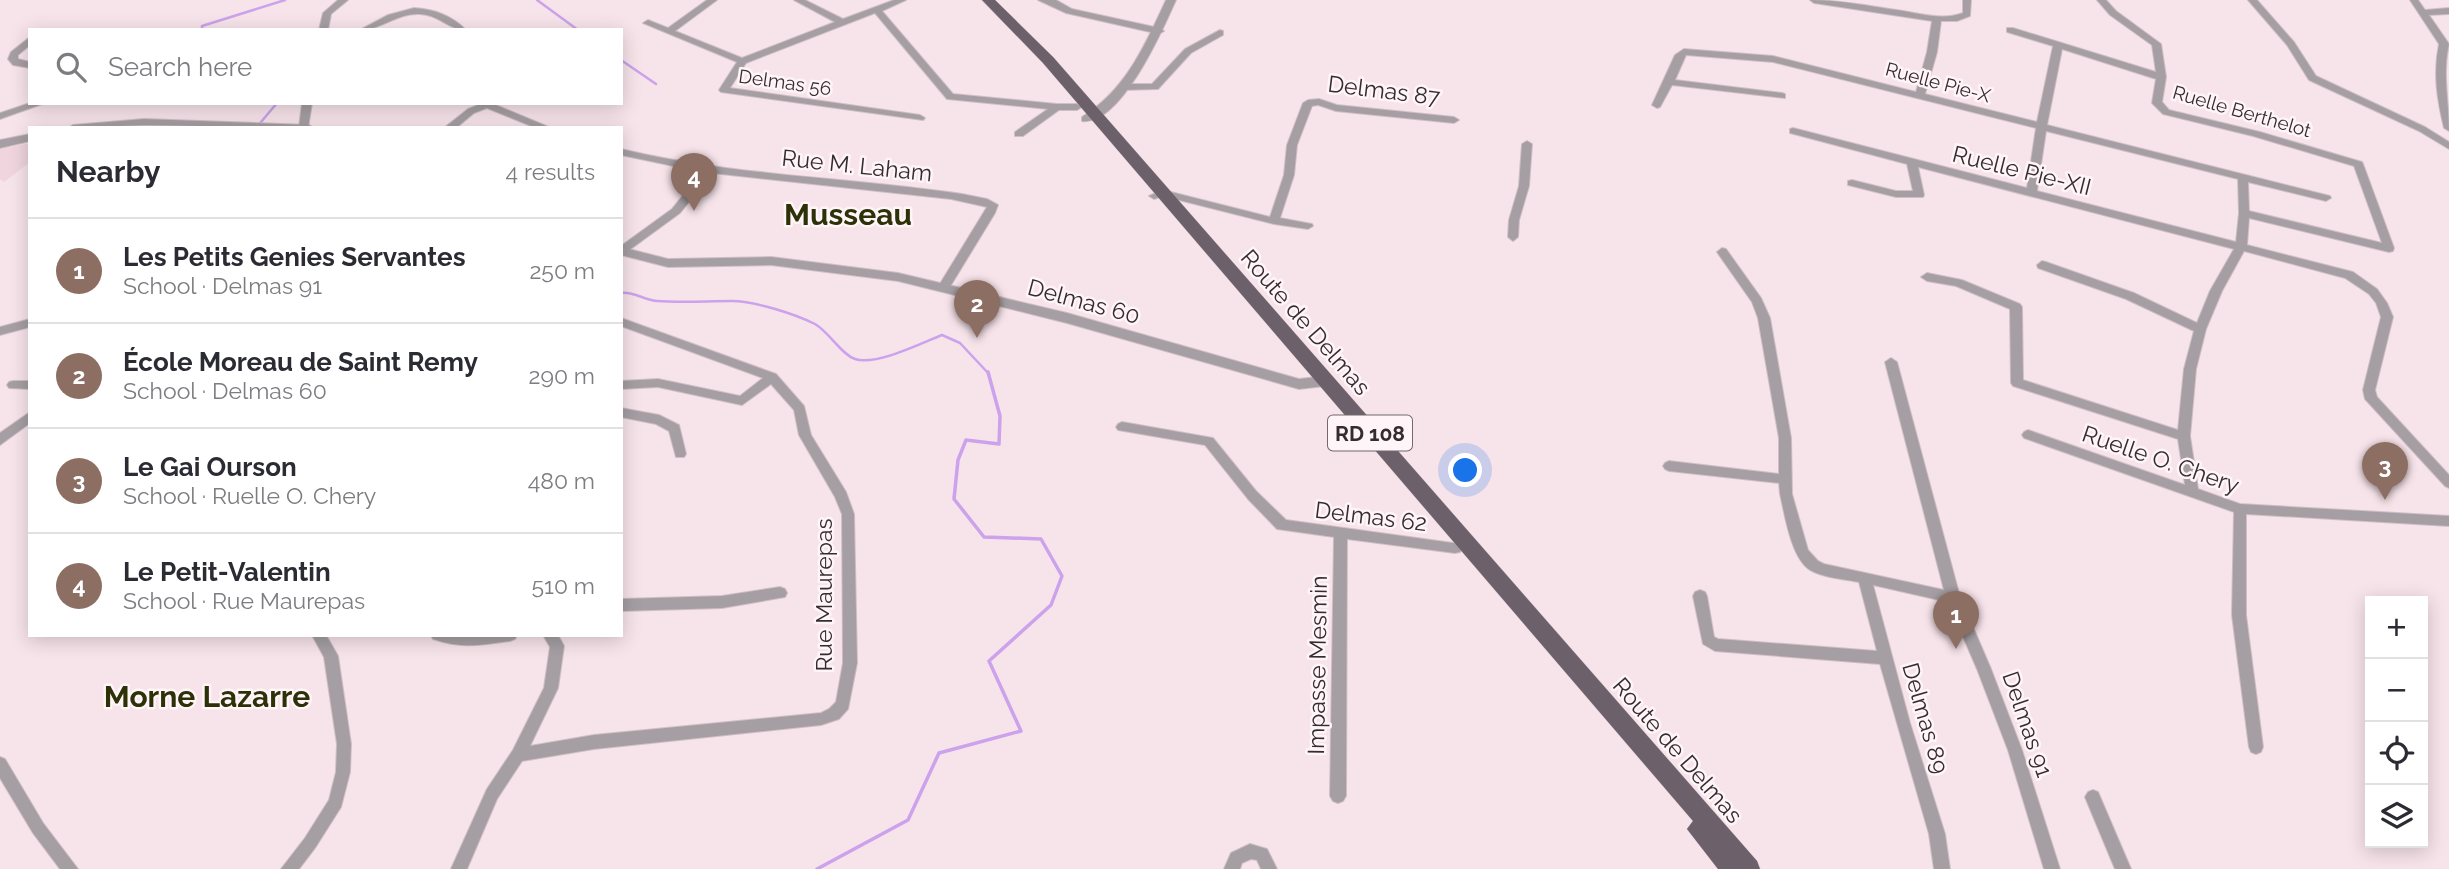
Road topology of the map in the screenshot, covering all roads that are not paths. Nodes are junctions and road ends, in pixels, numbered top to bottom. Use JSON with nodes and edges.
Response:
{"nodes":[{"id":1,"x":344,"y":0,"type":"edge"},
{"id":2,"x":713,"y":0,"type":"edge"},
{"id":3,"x":797,"y":0,"type":"edge"},
{"id":4,"x":902,"y":0,"type":"edge"},
{"id":5,"x":976,"y":0,"type":"edge"},
{"id":6,"x":988,"y":0,"type":"edge"},
{"id":7,"x":1042,"y":0,"type":"edge"},
{"id":8,"x":1171,"y":0,"type":"edge"},
{"id":9,"x":1814,"y":0,"type":"edge"},
{"id":10,"x":1967,"y":0,"type":"edge"},
{"id":11,"x":2101,"y":0,"type":"edge"},
{"id":12,"x":2252,"y":0,"type":"edge"},
{"id":13,"x":2414,"y":0,"type":"edge"},
{"id":14,"x":1860,"y":3,"type":"edge"},
{"id":15,"x":877,"y":10,"type":"junction"},
{"id":16,"x":2449,"y":11,"type":"edge"},
{"id":17,"x":2422,"y":13,"type":"junction"},
{"id":18,"x":1937,"y":19,"type":"junction"},
{"id":19,"x":841,"y":22,"type":"junction"},
{"id":20,"x":648,"y":23,"type":"dead end"},
{"id":21,"x":323,"y":28,"type":"edge"},
{"id":22,"x":368,"y":28,"type":"edge"},
{"id":23,"x":460,"y":28,"type":"edge"},
{"id":24,"x":2010,"y":30,"type":"dead end"},
{"id":25,"x":669,"y":31,"type":"junction"},
{"id":26,"x":1159,"y":31,"type":"junction"},
{"id":27,"x":1220,"y":33,"type":"dead end"},
{"id":28,"x":28,"y":42,"type":"edge"},
{"id":29,"x":2058,"y":45,"type":"junction"},
{"id":30,"x":742,"y":61,"type":"junction"},
{"id":31,"x":28,"y":65,"type":"edge"},
{"id":32,"x":2161,"y":77,"type":"junction"},
{"id":33,"x":1669,"y":82,"type":"junction"},
{"id":34,"x":1123,"y":87,"type":"junction"},
{"id":35,"x":1920,"y":95,"type":"junction"},
{"id":36,"x":1783,"y":96,"type":"dead end"},
{"id":37,"x":34,"y":105,"type":"edge"},
{"id":38,"x":307,"y":105,"type":"edge"},
{"id":39,"x":486,"y":105,"type":"edge"},
{"id":40,"x":491,"y":105,"type":"edge"},
{"id":41,"x":1657,"y":105,"type":"dead end"},
{"id":42,"x":1057,"y":107,"type":"junction"},
{"id":43,"x":1086,"y":114,"type":"junction"},
{"id":44,"x":0,"y":117,"type":"edge"},
{"id":45,"x":920,"y":118,"type":"dead end"},
{"id":46,"x":1454,"y":120,"type":"dead end"},
{"id":47,"x":97,"y":126,"type":"edge"},
{"id":48,"x":248,"y":126,"type":"edge"},
{"id":49,"x":307,"y":126,"type":"edge"},
{"id":50,"x":451,"y":126,"type":"edge"},
{"id":51,"x":541,"y":126,"type":"edge"},
{"id":52,"x":2041,"y":128,"type":"junction"},
{"id":53,"x":2449,"y":128,"type":"edge"},
{"id":54,"x":1793,"y":131,"type":"dead end"},
{"id":55,"x":1019,"y":134,"type":"dead end"},
{"id":56,"x":28,"y":137,"type":"edge"},
{"id":57,"x":0,"y":144,"type":"edge"},
{"id":58,"x":1527,"y":144,"type":"dead end"},
{"id":59,"x":2449,"y":146,"type":"edge"},
{"id":60,"x":623,"y":153,"type":"edge"},
{"id":61,"x":1912,"y":162,"type":"junction"},
{"id":62,"x":709,"y":170,"type":"junction"},
{"id":63,"x":2243,"y":179,"type":"junction"},
{"id":64,"x":1852,"y":183,"type":"dead end"},
{"id":65,"x":2032,"y":191,"type":"junction"},
{"id":66,"x":1158,"y":195,"type":"junction"},
{"id":67,"x":2326,"y":198,"type":"dead end"},
{"id":68,"x":2244,"y":212,"type":"junction"},
{"id":69,"x":1274,"y":221,"type":"junction"},
{"id":70,"x":1308,"y":226,"type":"dead end"},
{"id":71,"x":1513,"y":237,"type":"dead end"},
{"id":72,"x":2241,"y":247,"type":"junction"},
{"id":73,"x":623,"y":251,"type":"edge"},
{"id":74,"x":623,"y":252,"type":"edge"},
{"id":75,"x":1722,"y":252,"type":"dead end"},
{"id":76,"x":2042,"y":265,"type":"dead end"},
{"id":77,"x":1927,"y":278,"type":"dead end"},
{"id":78,"x":944,"y":287,"type":"junction"},
{"id":79,"x":28,"y":324,"type":"edge"},
{"id":80,"x":623,"y":324,"type":"edge"},
{"id":81,"x":2200,"y":330,"type":"junction"},
{"id":82,"x":0,"y":331,"type":"edge"},
{"id":83,"x":1891,"y":362,"type":"dead end"},
{"id":84,"x":772,"y":377,"type":"junction"},
{"id":85,"x":1321,"y":382,"type":"junction"},
{"id":86,"x":28,"y":384,"type":"edge"},
{"id":87,"x":13,"y":385,"type":"dead end"},
{"id":88,"x":623,"y":385,"type":"edge"},
{"id":89,"x":623,"y":412,"type":"edge"},
{"id":90,"x":28,"y":418,"type":"edge"},
{"id":91,"x":1122,"y":427,"type":"dead end"},
{"id":92,"x":2028,"y":435,"type":"dead end"},
{"id":93,"x":2184,"y":436,"type":"junction"},
{"id":94,"x":0,"y":440,"type":"edge"},
{"id":95,"x":680,"y":454,"type":"dead end"},
{"id":96,"x":1669,"y":466,"type":"dead end"},
{"id":97,"x":1784,"y":479,"type":"junction"},
{"id":98,"x":2449,"y":483,"type":"edge"},
{"id":99,"x":2192,"y":490,"type":"junction"},
{"id":100,"x":2240,"y":509,"type":"junction"},
{"id":101,"x":2449,"y":521,"type":"edge"},
{"id":102,"x":1341,"y":533,"type":"junction"},
{"id":103,"x":1455,"y":548,"type":"junction"},
{"id":104,"x":1865,"y":580,"type":"junction"},
{"id":105,"x":780,"y":593,"type":"dead end"},
{"id":106,"x":1700,"y":596,"type":"dead end"},
{"id":107,"x":1953,"y":597,"type":"junction"},
{"id":108,"x":623,"y":605,"type":"edge"},
{"id":109,"x":320,"y":637,"type":"edge"},
{"id":110,"x":448,"y":637,"type":"edge"},
{"id":111,"x":496,"y":637,"type":"edge"},
{"id":112,"x":552,"y":637,"type":"edge"},
{"id":113,"x":1886,"y":658,"type":"junction"},
{"id":114,"x":2256,"y":747,"type":"dead end"},
{"id":115,"x":518,"y":755,"type":"junction"},
{"id":116,"x":0,"y":764,"type":"edge"},
{"id":117,"x":1338,"y":796,"type":"dead end"},
{"id":118,"x":2093,"y":797,"type":"dead end"},
{"id":119,"x":70,"y":869,"type":"edge"},
{"id":120,"x":289,"y":869,"type":"edge"},
{"id":121,"x":460,"y":869,"type":"edge"},
{"id":122,"x":1232,"y":869,"type":"edge"},
{"id":123,"x":1269,"y":869,"type":"edge"},
{"id":124,"x":1732,"y":869,"type":"edge"},
{"id":125,"x":1749,"y":869,"type":"edge"},
{"id":126,"x":1942,"y":869,"type":"edge"},
{"id":127,"x":2052,"y":869,"type":"edge"},
{"id":128,"x":2123,"y":869,"type":"edge"}],
"edges":[{"from":1,"to":21,"type":"street"},
{"from":2,"to":25,"type":"street"},
{"from":3,"to":19,"type":"street"},
{"from":4,"to":15,"type":"street","name":"Delmas 56"},
{"from":5,"to":43,"type":"main road","name":"Route de Delmas","number":"RD 108"},
{"from":6,"to":43,"type":"main road","name":"Route de Delmas","number":"RD 108"},
{"from":7,"to":26,"type":"street"},
{"from":8,"to":26,"type":"street"},
{"from":9,"to":14,"type":"street"},
{"from":10,"to":18,"type":"street"},
{"from":11,"to":32,"type":"street","name":"Ruelle Berthelot"},
{"from":12,"to":59,"type":"street"},
{"from":13,"to":17,"type":"street"},
{"from":14,"to":18,"type":"street"},
{"from":15,"to":19,"type":"street","name":"Delmas 56"},
{"from":15,"to":42,"type":"street"},
{"from":16,"to":17,"type":"street"},
{"from":17,"to":53,"type":"street"},
{"from":18,"to":35,"type":"street"},
{"from":19,"to":30,"type":"street","name":"Delmas 56"},
{"from":20,"to":25,"type":"street"},
{"from":22,"to":23,"type":"street"},
{"from":24,"to":29,"type":"street"},
{"from":25,"to":30,"type":"street"},
{"from":26,"to":34,"type":"street"},
{"from":27,"to":34,"type":"street"},
{"from":28,"to":31,"type":"street"},
{"from":29,"to":32,"type":"street"},
{"from":29,"to":52,"type":"street"},
{"from":30,"to":45,"type":"street","name":"Delmas 56"},
{"from":32,"to":68,"type":"street","name":"Ruelle Berthelot"},
{"from":33,"to":35,"type":"street","name":"Ruelle Pie-X"},
{"from":33,"to":36,"type":"street"},
{"from":33,"to":41,"type":"street"},
{"from":34,"to":43,"type":"street"},
{"from":35,"to":52,"type":"street","name":"Ruelle Pie-X"},
{"from":37,"to":44,"type":"street"},
{"from":38,"to":49,"type":"street"},
{"from":39,"to":50,"type":"street"},
{"from":40,"to":51,"type":"street"},
{"from":42,"to":43,"type":"street"},
{"from":42,"to":55,"type":"street"},
{"from":43,"to":66,"type":"main road","name":"Route de Delmas","number":"RD 108"},
{"from":46,"to":69,"type":"street","name":"Delmas 87"},
{"from":47,"to":48,"type":"street"},
{"from":52,"to":63,"type":"street","name":"Ruelle Pie-X"},
{"from":52,"to":65,"type":"street"},
{"from":54,"to":61,"type":"street","name":"Ruelle Pie-XII"},
{"from":56,"to":57,"type":"street"},
{"from":58,"to":71,"type":"street"},
{"from":60,"to":62,"type":"street","name":"Rue M. Laham"},
{"from":61,"to":64,"type":"street"},
{"from":61,"to":65,"type":"street","name":"Ruelle Pie-XII"},
{"from":62,"to":73,"type":"street"},
{"from":62,"to":78,"type":"street","name":"Rue M. Laham"},
{"from":63,"to":67,"type":"street","name":"Ruelle Pie-X"},
{"from":63,"to":68,"type":"street"},
{"from":65,"to":72,"type":"street","name":"Ruelle Pie-XII"},
{"from":66,"to":69,"type":"street"},
{"from":66,"to":85,"type":"main road","name":"Route de Delmas","number":"RD 108"},
{"from":68,"to":72,"type":"street"},
{"from":69,"to":70,"type":"street"},
{"from":72,"to":81,"type":"street"},
{"from":72,"to":98,"type":"street","name":"Ruelle Pie-XII"},
{"from":74,"to":78,"type":"street","name":"Delmas 60"},
{"from":75,"to":97,"type":"street"},
{"from":76,"to":81,"type":"street"},
{"from":77,"to":93,"type":"street"},
{"from":78,"to":85,"type":"street","name":"Delmas 60"},
{"from":79,"to":82,"type":"street"},
{"from":80,"to":84,"type":"street"},
{"from":81,"to":93,"type":"street"},
{"from":83,"to":107,"type":"street","name":"Delmas 91"},
{"from":84,"to":88,"type":"street"},
{"from":84,"to":115,"type":"street","name":"Rue Maurepas"},
{"from":85,"to":103,"type":"main road","name":"Route de Delmas","number":"RD 108"},
{"from":85,"to":125,"type":"main road","name":"Route de Delmas","number":"RD 108"},
{"from":86,"to":87,"type":"street"},
{"from":89,"to":95,"type":"street"},
{"from":90,"to":94,"type":"street"},
{"from":91,"to":102,"type":"street","name":"Delmas 62"},
{"from":92,"to":99,"type":"street","name":"Ruelle O. Chery"},
{"from":93,"to":99,"type":"street"},
{"from":96,"to":97,"type":"street"},
{"from":97,"to":104,"type":"street"},
{"from":99,"to":100,"type":"street","name":"Ruelle O. Chery"},
{"from":100,"to":101,"type":"street","name":"Ruelle O. Chery"},
{"from":100,"to":114,"type":"street"},
{"from":102,"to":103,"type":"street","name":"Delmas 62"},
{"from":102,"to":117,"type":"street","name":"Impasse Mesmin"},
{"from":103,"to":124,"type":"main road","name":"Route de Delmas","number":"RD 108"},
{"from":104,"to":107,"type":"street"},
{"from":104,"to":113,"type":"street","name":"Delmas 89"},
{"from":105,"to":108,"type":"street"},
{"from":106,"to":113,"type":"street"},
{"from":107,"to":127,"type":"street","name":"Delmas 91"},
{"from":109,"to":120,"type":"street"},
{"from":110,"to":111,"type":"street"},
{"from":112,"to":115,"type":"street"},
{"from":113,"to":126,"type":"street","name":"Delmas 89"},
{"from":115,"to":121,"type":"street"},
{"from":116,"to":119,"type":"street"},
{"from":118,"to":128,"type":"street"},
{"from":122,"to":123,"type":"street"}]}
